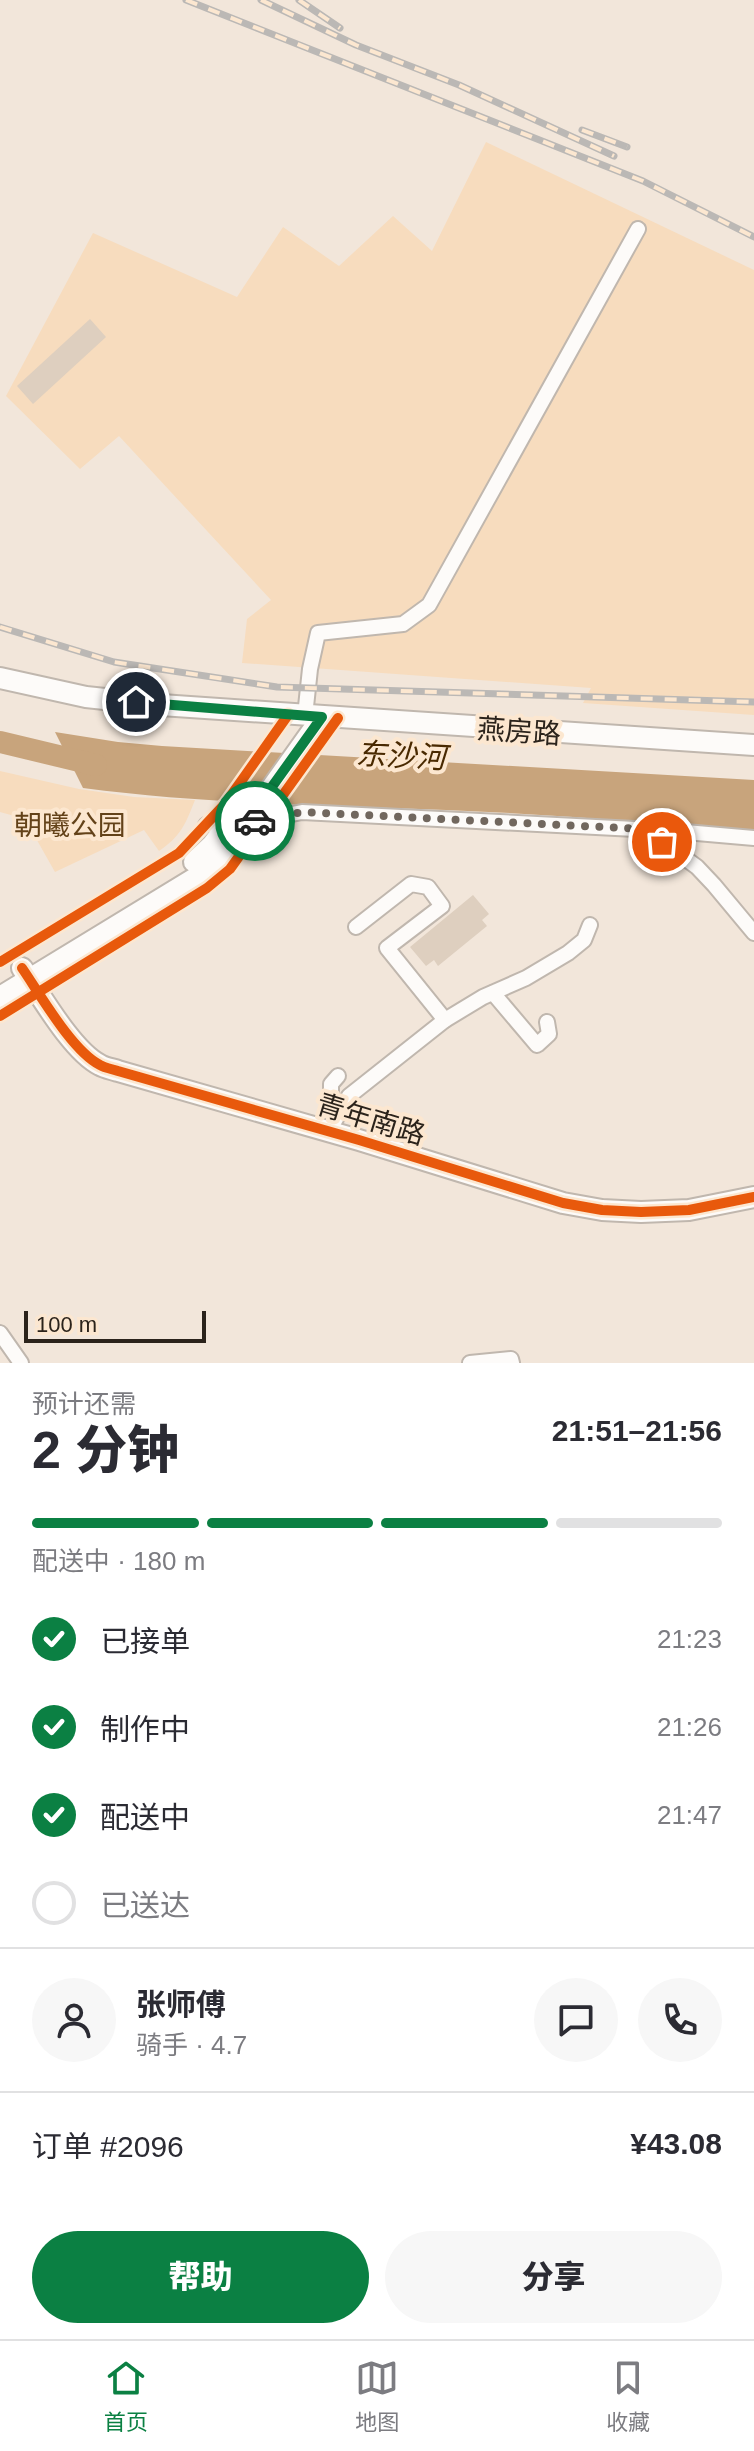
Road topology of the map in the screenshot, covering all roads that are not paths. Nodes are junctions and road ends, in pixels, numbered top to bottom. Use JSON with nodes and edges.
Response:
{"nodes":[{"id":1,"x":638,"y":229,"type":"dead end"},
{"id":2,"x":0,"y":678,"type":"edge"},
{"id":3,"x":313,"y":717,"type":"junction"},
{"id":4,"x":754,"y":745,"type":"edge"},
{"id":5,"x":243,"y":815,"type":"junction"},
{"id":6,"x":206,"y":825,"type":"dead end"},
{"id":7,"x":645,"y":829,"type":"junction"},
{"id":8,"x":754,"y":838,"type":"edge"},
{"id":9,"x":590,"y":925,"type":"dead end"},
{"id":10,"x":356,"y":927,"type":"dead end"},
{"id":11,"x":754,"y":933,"type":"edge"},
{"id":12,"x":26,"y":973,"type":"junction"},
{"id":13,"x":0,"y":981,"type":"edge"},
{"id":14,"x":493,"y":993,"type":"junction"},
{"id":15,"x":0,"y":997,"type":"edge"},
{"id":16,"x":445,"y":1020,"type":"junction"},
{"id":17,"x":547,"y":1022,"type":"dead end"},
{"id":18,"x":338,"y":1076,"type":"dead end"},
{"id":19,"x":334,"y":1123,"type":"junction"},
{"id":20,"x":754,"y":1197,"type":"edge"},
{"id":21,"x":0,"y":1333,"type":"edge"},
{"id":22,"x":21,"y":1363,"type":"edge"},
{"id":23,"x":470,"y":1363,"type":"edge"},
{"id":24,"x":512,"y":1363,"type":"edge"}],
"edges":[{"from":1,"to":3,"type":"street"},
{"from":2,"to":3,"type":"main road","name":"燕房路"},
{"from":3,"to":4,"type":"main road","name":"燕房路"},
{"from":3,"to":5,"type":"main road"},
{"from":5,"to":6,"type":"street"},
{"from":5,"to":7,"type":"street"},
{"from":5,"to":12,"type":"main road"},
{"from":7,"to":8,"type":"street"},
{"from":7,"to":11,"type":"street"},
{"from":9,"to":14,"type":"street"},
{"from":10,"to":16,"type":"street"},
{"from":12,"to":13,"type":"main road"},
{"from":12,"to":15,"type":"main road"},
{"from":12,"to":19,"type":"main road","name":"青年南路"},
{"from":14,"to":16,"type":"street"},
{"from":14,"to":17,"type":"street"},
{"from":16,"to":19,"type":"street"},
{"from":18,"to":19,"type":"street"},
{"from":19,"to":20,"type":"main road","name":"青年南路"},
{"from":21,"to":22,"type":"street"},
{"from":23,"to":24,"type":"street"}]}
